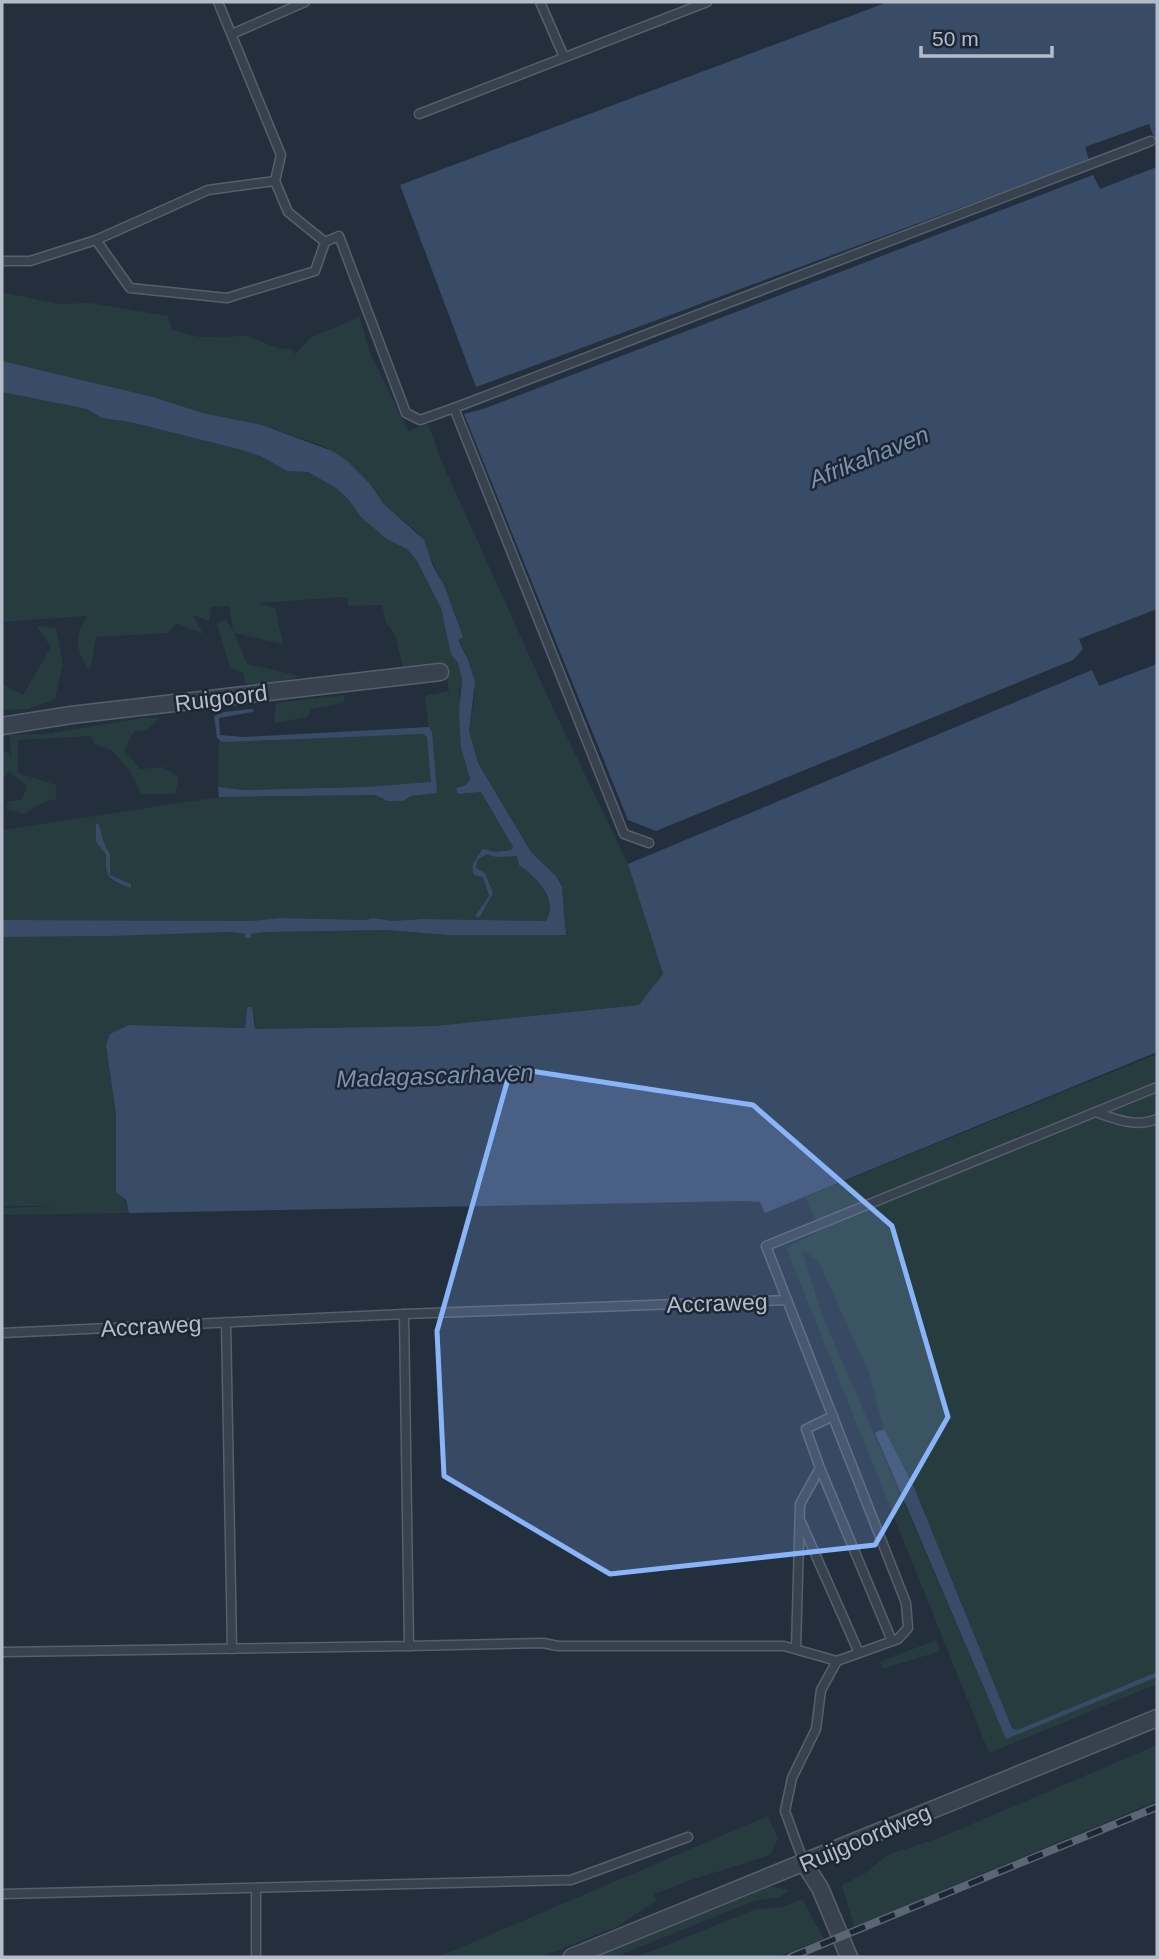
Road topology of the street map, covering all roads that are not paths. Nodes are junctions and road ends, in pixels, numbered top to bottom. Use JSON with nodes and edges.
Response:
{"nodes":[{"id":1,"x":218,"y":2,"type":"edge"},
{"id":2,"x":305,"y":2,"type":"edge"},
{"id":3,"x":540,"y":2,"type":"edge"},
{"id":4,"x":707,"y":2,"type":"edge"},
{"id":5,"x":232,"y":34,"type":"junction"},
{"id":6,"x":564,"y":57,"type":"junction"},
{"id":7,"x":419,"y":114,"type":"dead end"},
{"id":8,"x":1151,"y":141,"type":"dead end"},
{"id":9,"x":275,"y":181,"type":"junction"},
{"id":10,"x":96,"y":240,"type":"junction"},
{"id":11,"x":325,"y":242,"type":"junction"},
{"id":12,"x":2,"y":261,"type":"edge"},
{"id":13,"x":454,"y":408,"type":"junction"},
{"id":14,"x":440,"y":672,"type":"dead end"},
{"id":15,"x":2,"y":726,"type":"edge"},
{"id":16,"x":649,"y":843,"type":"dead end"},
{"id":17,"x":1157,"y":1087,"type":"edge"},
{"id":18,"x":1095,"y":1112,"type":"junction"},
{"id":19,"x":1157,"y":1119,"type":"edge"},
{"id":20,"x":787,"y":1300,"type":"junction"},
{"id":21,"x":404,"y":1314,"type":"junction"},
{"id":22,"x":226,"y":1322,"type":"junction"},
{"id":23,"x":2,"y":1333,"type":"edge"},
{"id":24,"x":833,"y":1416,"type":"junction"},
{"id":25,"x":820,"y":1468,"type":"junction"},
{"id":26,"x":800,"y":1519,"type":"junction"},
{"id":27,"x":892,"y":1641,"type":"junction"},
{"id":28,"x":409,"y":1646,"type":"junction"},
{"id":29,"x":232,"y":1648,"type":"junction"},
{"id":30,"x":796,"y":1649,"type":"junction"},
{"id":31,"x":2,"y":1652,"type":"edge"},
{"id":32,"x":859,"y":1653,"type":"junction"},
{"id":33,"x":837,"y":1661,"type":"junction"},
{"id":34,"x":1157,"y":1718,"type":"edge"},
{"id":35,"x":688,"y":1837,"type":"dead end"},
{"id":36,"x":804,"y":1863,"type":"junction"},
{"id":37,"x":256,"y":1888,"type":"junction"},
{"id":38,"x":2,"y":1894,"type":"edge"},
{"id":39,"x":256,"y":1957,"type":"edge"},
{"id":40,"x":572,"y":1957,"type":"edge"},
{"id":41,"x":849,"y":1957,"type":"edge"}],
"edges":[{"from":1,"to":5,"type":"lane"},
{"from":2,"to":5,"type":"lane"},
{"from":3,"to":6,"type":"lane"},
{"from":4,"to":6,"type":"lane"},
{"from":5,"to":9,"type":"lane"},
{"from":6,"to":7,"type":"lane"},
{"from":8,"to":13,"type":"lane"},
{"from":9,"to":10,"type":"lane"},
{"from":9,"to":11,"type":"lane"},
{"from":10,"to":11,"type":"lane"},
{"from":10,"to":12,"type":"lane"},
{"from":11,"to":13,"type":"lane"},
{"from":13,"to":16,"type":"lane"},
{"from":14,"to":15,"type":"street","name":"Ruigoord"},
{"from":17,"to":18,"type":"lane"},
{"from":18,"to":19,"type":"lane"},
{"from":18,"to":20,"type":"lane"},
{"from":20,"to":21,"type":"lane","name":"Accraweg"},
{"from":20,"to":24,"type":"lane","name":"Accraweg"},
{"from":21,"to":22,"type":"lane","name":"Accraweg"},
{"from":21,"to":28,"type":"lane"},
{"from":22,"to":23,"type":"lane","name":"Accraweg"},
{"from":22,"to":29,"type":"lane"},
{"from":24,"to":25,"type":"lane"},
{"from":24,"to":27,"type":"lane","name":"Accraweg"},
{"from":25,"to":26,"type":"lane"},
{"from":25,"to":27,"type":"lane"},
{"from":26,"to":30,"type":"lane"},
{"from":26,"to":32,"type":"lane"},
{"from":27,"to":32,"type":"lane"},
{"from":28,"to":29,"type":"lane"},
{"from":28,"to":30,"type":"lane"},
{"from":29,"to":31,"type":"lane"},
{"from":30,"to":33,"type":"lane"},
{"from":32,"to":33,"type":"lane"},
{"from":33,"to":36,"type":"lane"},
{"from":34,"to":36,"type":"street","name":"Ruijgoordweg"},
{"from":35,"to":37,"type":"lane"},
{"from":36,"to":40,"type":"street","name":"Ruijgoordweg"},
{"from":36,"to":41,"type":"street"},
{"from":37,"to":38,"type":"lane"},
{"from":37,"to":39,"type":"lane"}]}
